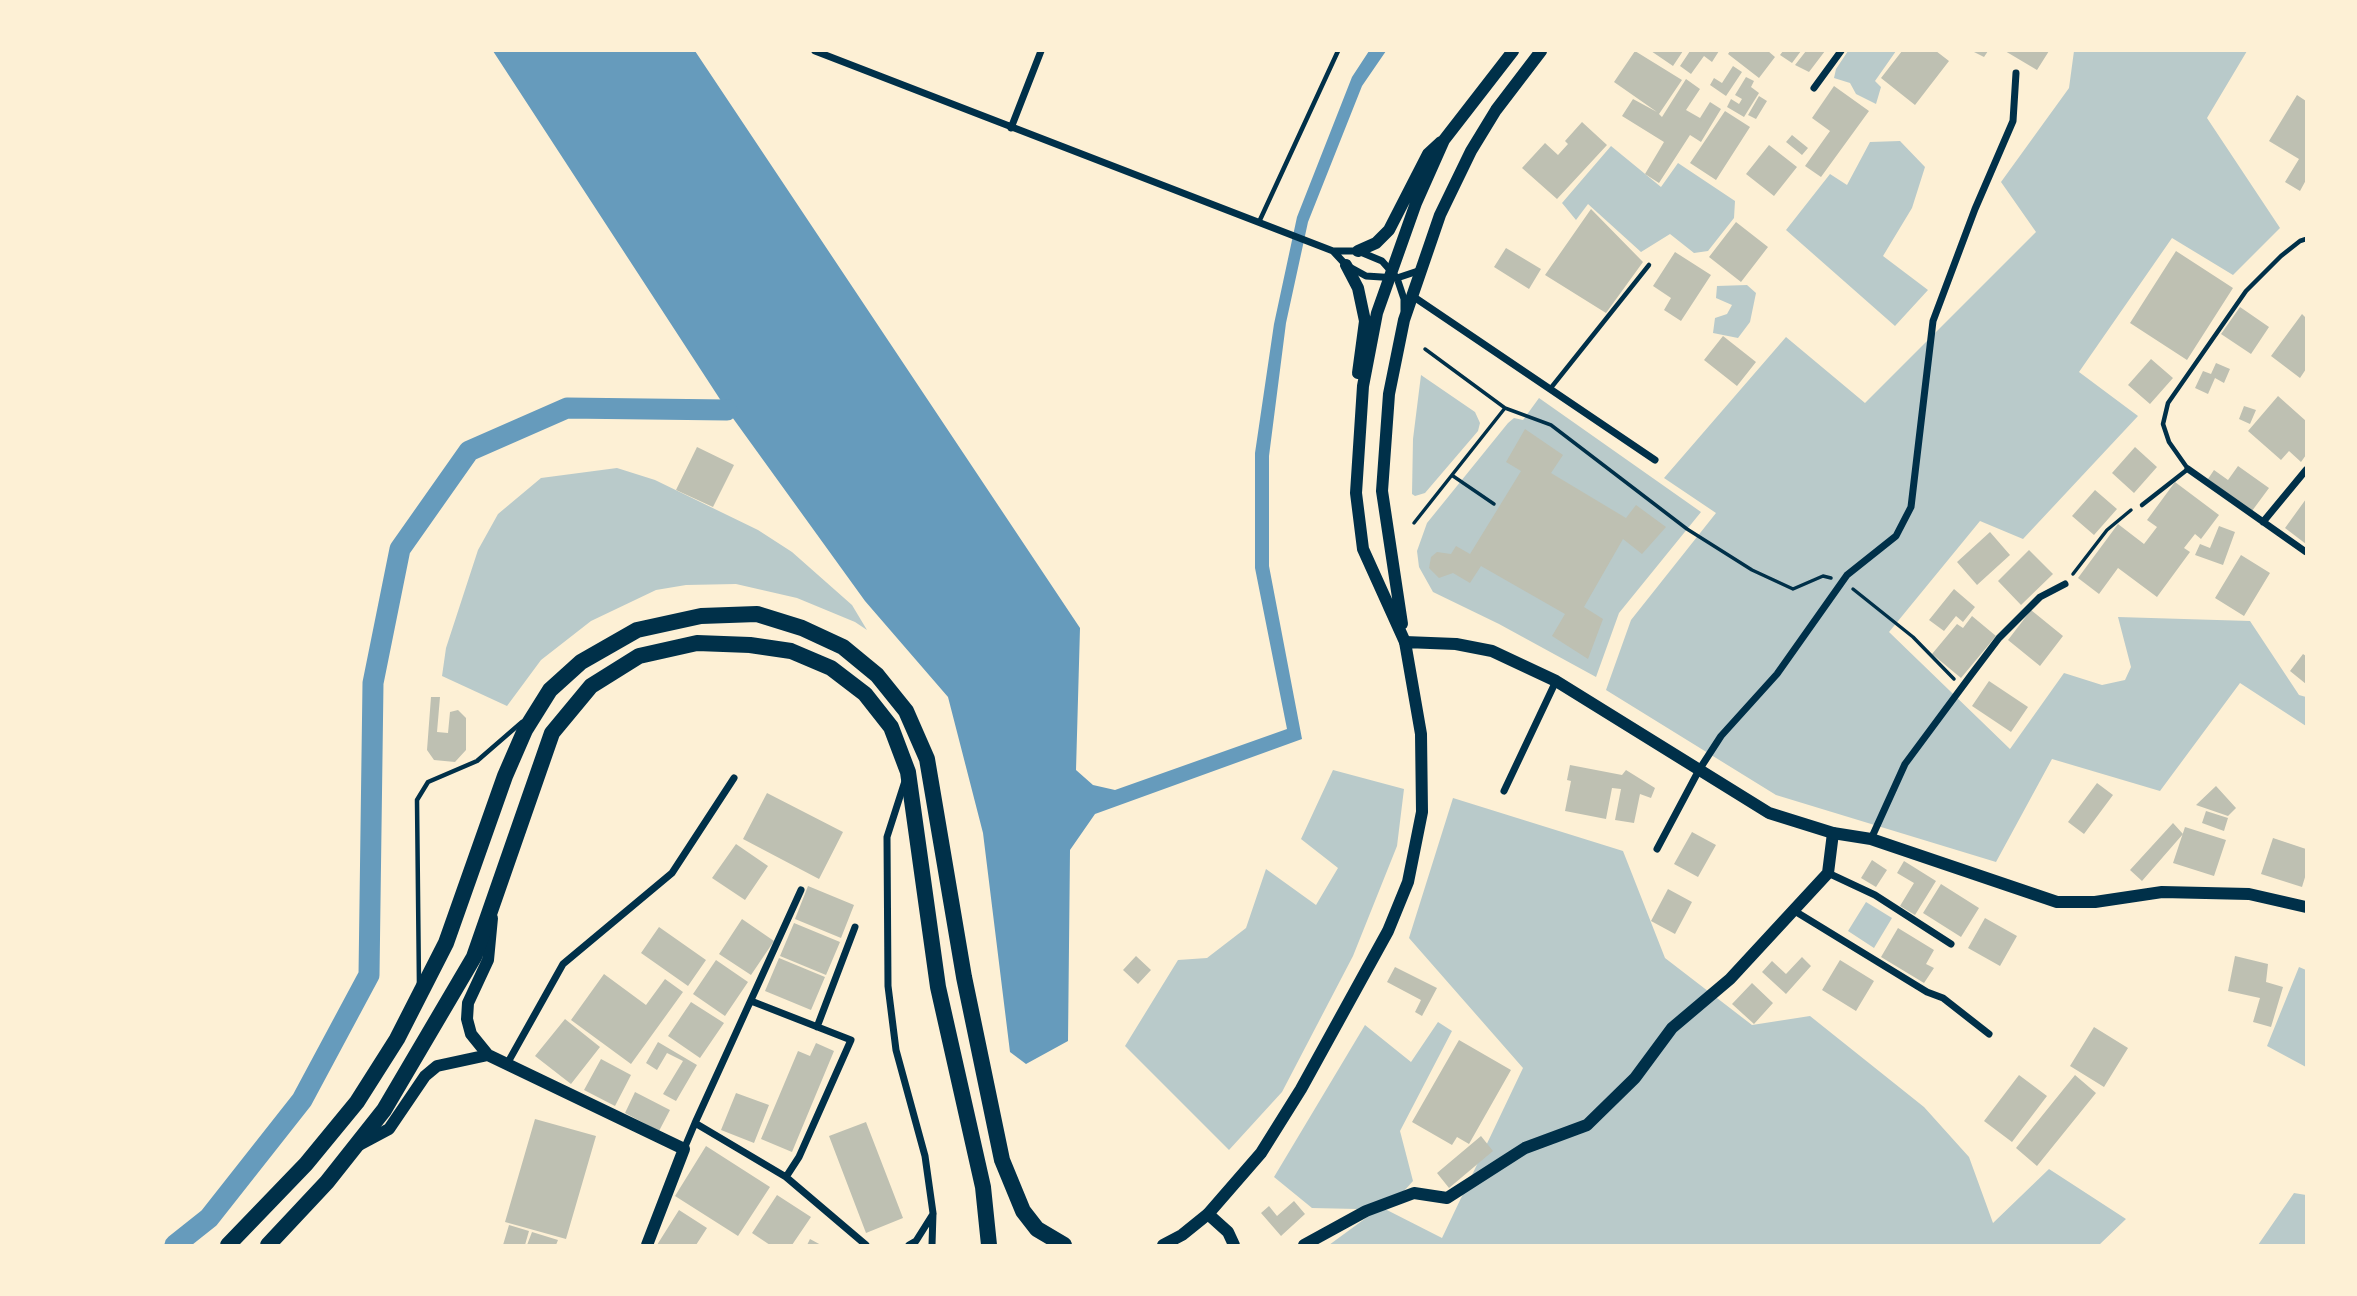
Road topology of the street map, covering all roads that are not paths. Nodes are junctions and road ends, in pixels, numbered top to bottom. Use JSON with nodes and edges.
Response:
{"nodes":[{"id":1,"x":816,"y":51,"type":"edge"},
{"id":2,"x":1041,"y":51,"type":"edge"},
{"id":3,"x":1338,"y":51,"type":"edge"},
{"id":4,"x":1513,"y":51,"type":"edge"},
{"id":5,"x":1541,"y":51,"type":"edge"},
{"id":6,"x":1841,"y":51,"type":"edge"},
{"id":7,"x":2017,"y":73,"type":"dead end"},
{"id":8,"x":1814,"y":88,"type":"dead end"},
{"id":9,"x":1011,"y":128,"type":"junction"},
{"id":10,"x":1444,"y":140,"type":"junction"},
{"id":11,"x":1259,"y":223,"type":"junction"},
{"id":12,"x":2306,"y":239,"type":"edge"},
{"id":13,"x":1333,"y":251,"type":"junction"},
{"id":14,"x":1358,"y":251,"type":"junction"},
{"id":15,"x":1346,"y":265,"type":"junction"},
{"id":16,"x":1649,"y":265,"type":"dead end"},
{"id":17,"x":1422,"y":270,"type":"junction"},
{"id":18,"x":1392,"y":276,"type":"junction"},
{"id":19,"x":1411,"y":295,"type":"junction"},
{"id":20,"x":1404,"y":320,"type":"junction"},
{"id":21,"x":1550,"y":389,"type":"junction"},
{"id":22,"x":1655,"y":460,"type":"dead end"},
{"id":23,"x":2188,"y":469,"type":"junction"},
{"id":24,"x":2306,"y":470,"type":"edge"},
{"id":25,"x":1356,"y":493,"type":"junction"},
{"id":26,"x":2142,"y":505,"type":"road end"},
{"id":27,"x":2263,"y":522,"type":"junction"},
{"id":28,"x":2306,"y":552,"type":"edge"},
{"id":29,"x":2065,"y":584,"type":"road end"},
{"id":30,"x":1405,"y":642,"type":"junction"},
{"id":31,"x":1556,"y":681,"type":"junction"},
{"id":32,"x":550,"y":690,"type":"junction"},
{"id":33,"x":1699,"y":770,"type":"junction"},
{"id":34,"x":908,"y":772,"type":"junction"},
{"id":35,"x":734,"y":778,"type":"dead end"},
{"id":36,"x":1504,"y":791,"type":"dead end"},
{"id":37,"x":1833,"y":833,"type":"junction"},
{"id":38,"x":1871,"y":839,"type":"junction"},
{"id":39,"x":1657,"y":849,"type":"dead end"},
{"id":40,"x":1828,"y":873,"type":"junction"},
{"id":41,"x":800,"y":890,"type":"dead end"},
{"id":42,"x":494,"y":901,"type":"junction"},
{"id":43,"x":2306,"y":906,"type":"edge"},
{"id":44,"x":1793,"y":910,"type":"junction"},
{"id":45,"x":855,"y":927,"type":"dead end"},
{"id":46,"x":1951,"y":944,"type":"dead end"},
{"id":47,"x":419,"y":997,"type":"junction"},
{"id":48,"x":751,"y":1001,"type":"junction"},
{"id":49,"x":817,"y":1027,"type":"junction"},
{"id":50,"x":1989,"y":1034,"type":"dead end"},
{"id":51,"x":488,"y":1055,"type":"junction"},
{"id":52,"x":507,"y":1064,"type":"junction"},
{"id":53,"x":695,"y":1123,"type":"junction"},
{"id":54,"x":355,"y":1147,"type":"junction"},
{"id":55,"x":684,"y":1149,"type":"junction"},
{"id":56,"x":786,"y":1177,"type":"junction"},
{"id":57,"x":933,"y":1213,"type":"junction"},
{"id":58,"x":1208,"y":1214,"type":"junction"},
{"id":59,"x":1179,"y":1240,"type":"edge"},
{"id":60,"x":865,"y":1244,"type":"edge"},
{"id":61,"x":228,"y":1245,"type":"edge"},
{"id":62,"x":268,"y":1245,"type":"edge"},
{"id":63,"x":647,"y":1245,"type":"edge"},
{"id":64,"x":909,"y":1245,"type":"edge"},
{"id":65,"x":932,"y":1245,"type":"edge"},
{"id":66,"x":989,"y":1245,"type":"edge"},
{"id":67,"x":1036,"y":1245,"type":"edge"},
{"id":68,"x":1053,"y":1245,"type":"edge"},
{"id":69,"x":1063,"y":1245,"type":"edge"},
{"id":70,"x":1163,"y":1245,"type":"edge"},
{"id":71,"x":1234,"y":1245,"type":"edge"},
{"id":72,"x":1304,"y":1245,"type":"edge"}],
"edges":[{"from":1,"to":9,"type":"street"},
{"from":2,"to":9,"type":"street"},
{"from":3,"to":11,"type":"lane"},
{"from":4,"to":10,"type":"street"},
{"from":5,"to":17,"type":"street"},
{"from":6,"to":8,"type":"street"},
{"from":7,"to":33,"type":"street"},
{"from":9,"to":11,"type":"street"},
{"from":10,"to":14,"type":"street"},
{"from":10,"to":18,"type":"street"},
{"from":11,"to":13,"type":"street"},
{"from":12,"to":23,"type":"lane"},
{"from":13,"to":14,"type":"street"},
{"from":13,"to":15,"type":"street"},
{"from":14,"to":18,"type":"street"},
{"from":15,"to":18,"type":"street"},
{"from":15,"to":25,"type":"street"},
{"from":16,"to":21,"type":"lane"},
{"from":17,"to":18,"type":"street"},
{"from":17,"to":19,"type":"street"},
{"from":18,"to":20,"type":"street"},
{"from":18,"to":25,"type":"street"},
{"from":19,"to":20,"type":"street"},
{"from":19,"to":21,"type":"street"},
{"from":20,"to":30,"type":"street"},
{"from":21,"to":22,"type":"street"},
{"from":23,"to":26,"type":"lane"},
{"from":23,"to":27,"type":"street"},
{"from":24,"to":27,"type":"street"},
{"from":25,"to":30,"type":"street"},
{"from":27,"to":28,"type":"street"},
{"from":29,"to":38,"type":"street"},
{"from":30,"to":31,"type":"street"},
{"from":30,"to":58,"type":"street"},
{"from":31,"to":33,"type":"street"},
{"from":31,"to":36,"type":"street"},
{"from":32,"to":47,"type":"highway"},
{"from":32,"to":47,"type":"lane"},
{"from":32,"to":69,"type":"highway"},
{"from":33,"to":37,"type":"street"},
{"from":33,"to":39,"type":"street"},
{"from":34,"to":42,"type":"highway"},
{"from":34,"to":57,"type":"street"},
{"from":34,"to":66,"type":"highway"},
{"from":35,"to":52,"type":"street"},
{"from":37,"to":38,"type":"street"},
{"from":37,"to":40,"type":"street"},
{"from":38,"to":43,"type":"street"},
{"from":40,"to":44,"type":"street"},
{"from":40,"to":46,"type":"street"},
{"from":41,"to":48,"type":"street"},
{"from":42,"to":51,"type":"street"},
{"from":42,"to":54,"type":"highway"},
{"from":44,"to":50,"type":"street"},
{"from":44,"to":72,"type":"street"},
{"from":45,"to":49,"type":"street"},
{"from":47,"to":61,"type":"highway"},
{"from":48,"to":49,"type":"street"},
{"from":48,"to":53,"type":"street"},
{"from":49,"to":56,"type":"street"},
{"from":51,"to":52,"type":"street"},
{"from":51,"to":54,"type":"street"},
{"from":52,"to":55,"type":"street"},
{"from":53,"to":55,"type":"street"},
{"from":53,"to":56,"type":"street"},
{"from":54,"to":62,"type":"highway"},
{"from":55,"to":63,"type":"street"},
{"from":56,"to":60,"type":"street"},
{"from":57,"to":64,"type":"street"},
{"from":57,"to":65,"type":"street"},
{"from":58,"to":59,"type":"street"},
{"from":58,"to":71,"type":"street"},
{"from":59,"to":70,"type":"street"},
{"from":67,"to":68,"type":"highway"}]}
